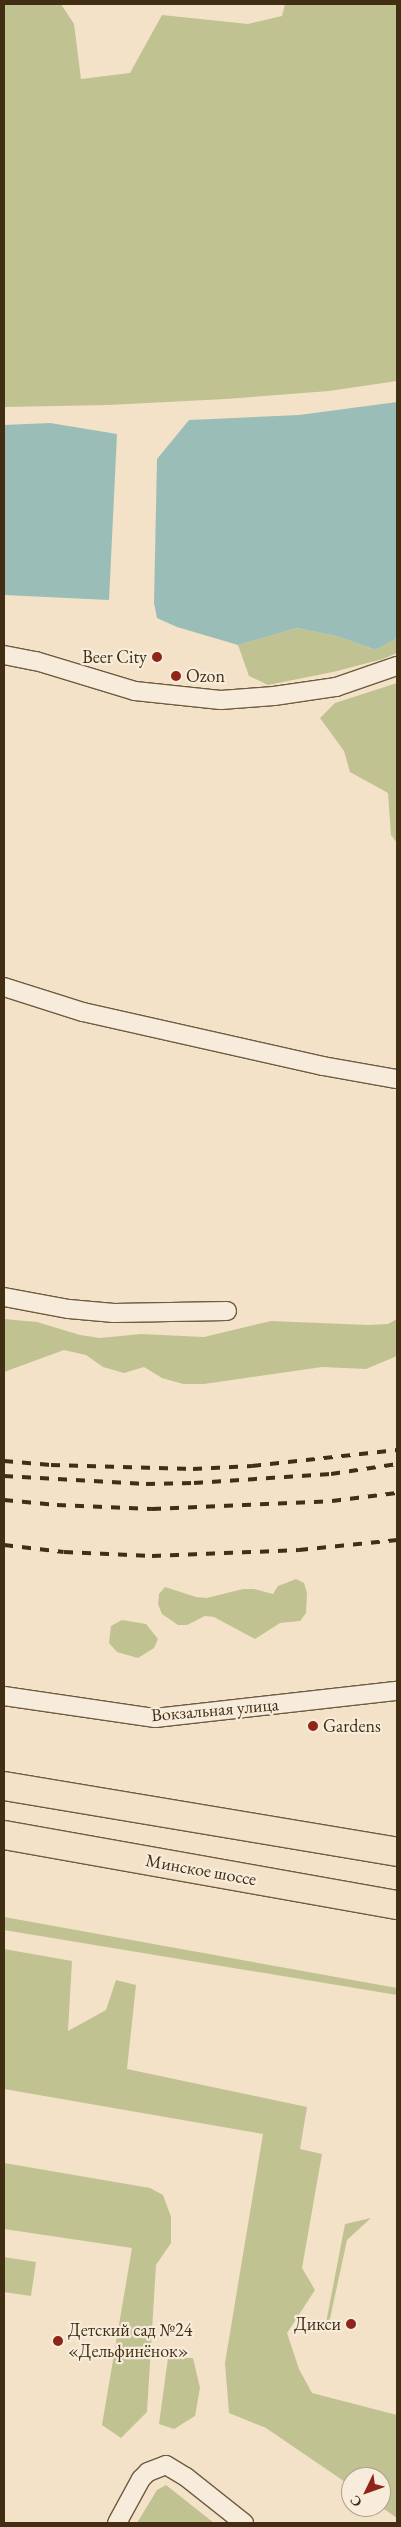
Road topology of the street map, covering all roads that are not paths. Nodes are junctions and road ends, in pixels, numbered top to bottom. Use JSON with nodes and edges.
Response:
{"nodes":[{"id":1,"x":4,"y":655,"type":"edge"},
{"id":2,"x":397,"y":666,"type":"edge"},
{"id":3,"x":4,"y":987,"type":"edge"},
{"id":4,"x":397,"y":1079,"type":"edge"},
{"id":5,"x":4,"y":1297,"type":"edge"},
{"id":6,"x":227,"y":1311,"type":"dead end"},
{"id":7,"x":397,"y":1691,"type":"edge"},
{"id":8,"x":4,"y":1696,"type":"edge"},
{"id":9,"x":4,"y":1786,"type":"edge"},
{"id":10,"x":4,"y":1835,"type":"edge"},
{"id":11,"x":397,"y":1852,"type":"edge"},
{"id":12,"x":397,"y":1905,"type":"edge"},
{"id":13,"x":117,"y":2523,"type":"edge"},
{"id":14,"x":244,"y":2523,"type":"edge"}],
"edges":[{"from":1,"to":2,"type":"street"},
{"from":3,"to":4,"type":"street"},
{"from":5,"to":6,"type":"street"},
{"from":7,"to":8,"type":"street","name":"Вокзальная улица"},
{"from":9,"to":11,"type":"highway"},
{"from":10,"to":12,"type":"highway","name":"Минское шоссе"},
{"from":13,"to":14,"type":"street"}]}
